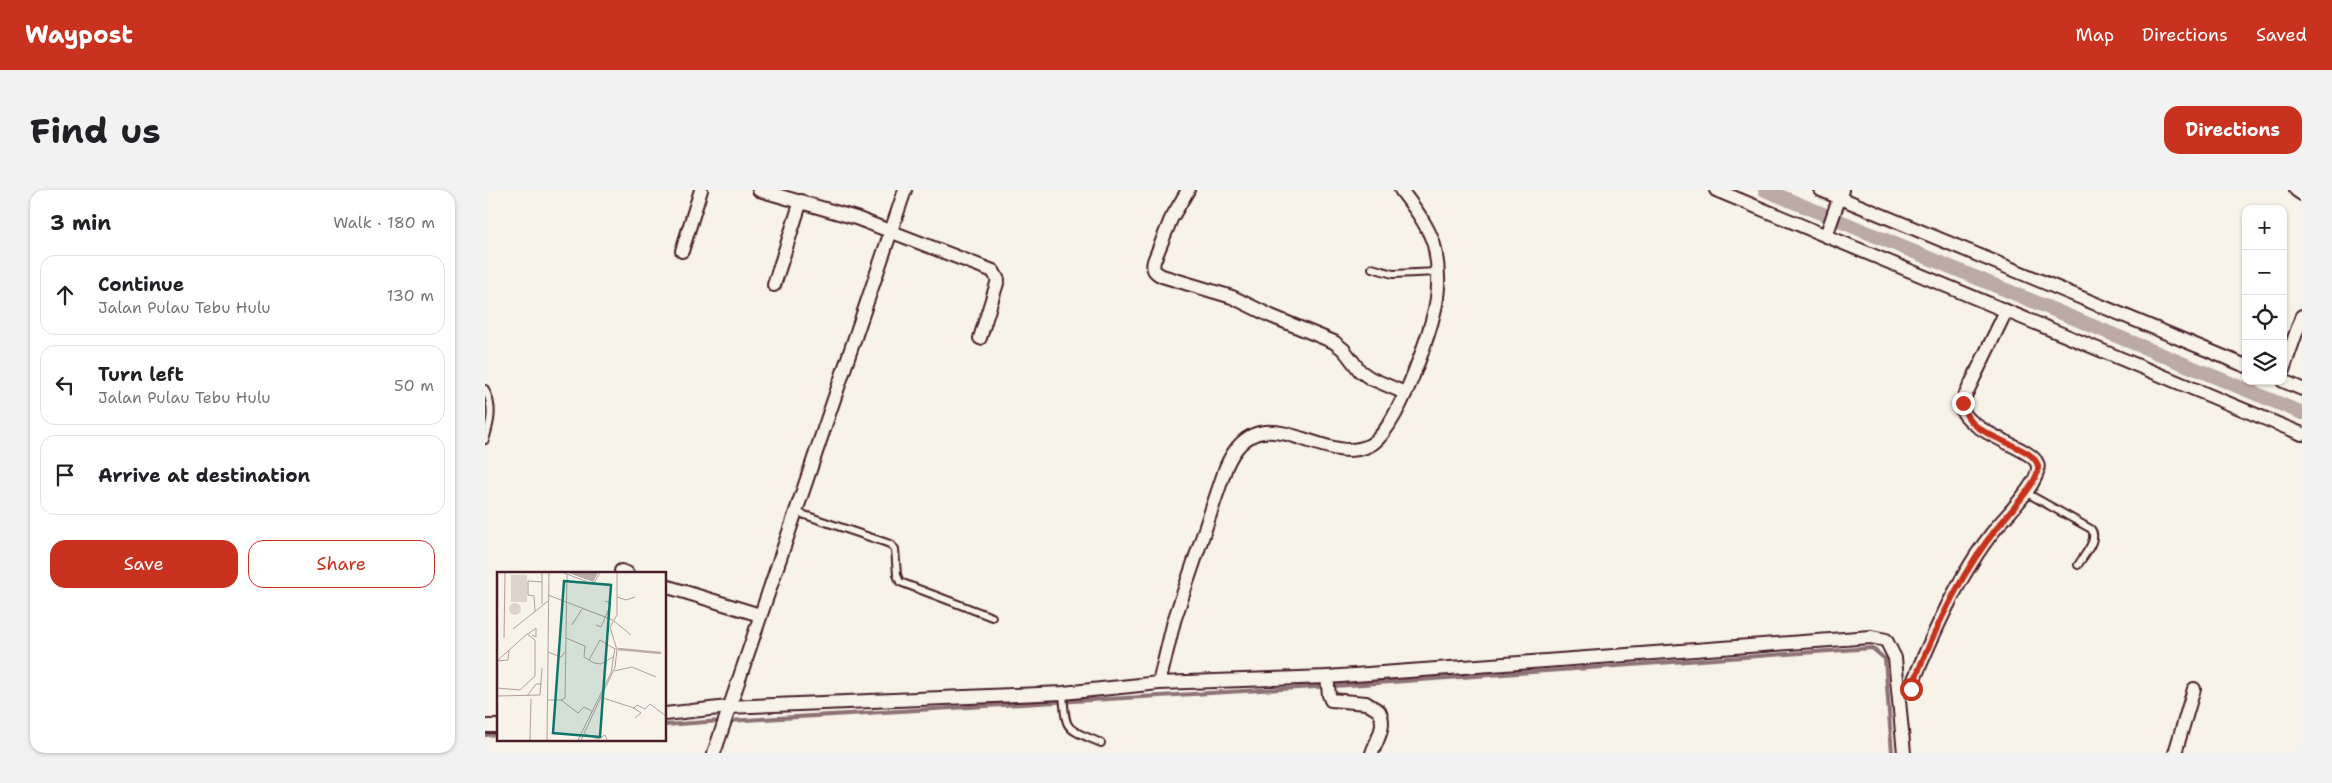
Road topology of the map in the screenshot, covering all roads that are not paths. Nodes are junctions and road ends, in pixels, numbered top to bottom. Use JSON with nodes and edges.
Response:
{"nodes":[{"id":1,"x":701,"y":190,"type":"edge"},
{"id":2,"x":759,"y":190,"type":"edge"},
{"id":3,"x":905,"y":190,"type":"edge"},
{"id":4,"x":1188,"y":190,"type":"edge"},
{"id":5,"x":1401,"y":190,"type":"edge"},
{"id":6,"x":1716,"y":190,"type":"edge"},
{"id":7,"x":1821,"y":190,"type":"edge"},
{"id":8,"x":2297,"y":190,"type":"edge"},
{"id":9,"x":2302,"y":194,"type":"edge"},
{"id":10,"x":1841,"y":196,"type":"edge"},
{"id":11,"x":801,"y":201,"type":"junction"},
{"id":12,"x":891,"y":231,"type":"junction"},
{"id":13,"x":1827,"y":234,"type":"junction"},
{"id":14,"x":682,"y":251,"type":"dead end"},
{"id":15,"x":1373,"y":268,"type":"dead end"},
{"id":16,"x":1438,"y":272,"type":"junction"},
{"id":17,"x":773,"y":285,"type":"dead end"},
{"id":18,"x":2006,"y":311,"type":"junction"},
{"id":19,"x":2302,"y":316,"type":"edge"},
{"id":20,"x":979,"y":338,"type":"dead end"},
{"id":21,"x":2287,"y":359,"type":"edge"},
{"id":22,"x":2242,"y":364,"type":"edge"},
{"id":23,"x":2287,"y":383,"type":"edge"},
{"id":24,"x":485,"y":389,"type":"edge"},
{"id":25,"x":2302,"y":389,"type":"edge"},
{"id":26,"x":1405,"y":393,"type":"junction"},
{"id":27,"x":2302,"y":434,"type":"edge"},
{"id":28,"x":485,"y":440,"type":"edge"},
{"id":29,"x":2025,"y":492,"type":"junction"},
{"id":30,"x":795,"y":512,"type":"junction"},
{"id":31,"x":2079,"y":565,"type":"dead end"},
{"id":32,"x":666,"y":586,"type":"edge"},
{"id":33,"x":760,"y":614,"type":"junction"},
{"id":34,"x":992,"y":617,"type":"dead end"},
{"id":35,"x":1327,"y":679,"type":"junction"},
{"id":36,"x":1159,"y":683,"type":"junction"},
{"id":37,"x":2194,"y":689,"type":"dead end"},
{"id":38,"x":1899,"y":691,"type":"junction"},
{"id":39,"x":1063,"y":695,"type":"junction"},
{"id":40,"x":727,"y":712,"type":"junction"},
{"id":41,"x":666,"y":714,"type":"edge"},
{"id":42,"x":1101,"y":743,"type":"dead end"},
{"id":43,"x":714,"y":753,"type":"edge"},
{"id":44,"x":1372,"y":753,"type":"edge"},
{"id":45,"x":1904,"y":753,"type":"edge"},
{"id":46,"x":2175,"y":753,"type":"edge"}],
"edges":[{"from":1,"to":14,"type":"street"},
{"from":2,"to":11,"type":"street"},
{"from":3,"to":12,"type":"street"},
{"from":4,"to":26,"type":"street"},
{"from":5,"to":16,"type":"street"},
{"from":6,"to":13,"type":"street"},
{"from":7,"to":10,"type":"street"},
{"from":8,"to":9,"type":"street"},
{"from":10,"to":13,"type":"street"},
{"from":10,"to":22,"type":"street"},
{"from":11,"to":12,"type":"street"},
{"from":11,"to":17,"type":"street"},
{"from":12,"to":20,"type":"street"},
{"from":12,"to":30,"type":"street"},
{"from":13,"to":18,"type":"street"},
{"from":15,"to":16,"type":"lane"},
{"from":16,"to":26,"type":"street"},
{"from":18,"to":27,"type":"street"},
{"from":18,"to":29,"type":"street"},
{"from":19,"to":21,"type":"street"},
{"from":23,"to":25,"type":"street"},
{"from":24,"to":28,"type":"lane"},
{"from":26,"to":36,"type":"street"},
{"from":29,"to":31,"type":"lane"},
{"from":29,"to":38,"type":"street"},
{"from":30,"to":33,"type":"street"},
{"from":30,"to":34,"type":"lane"},
{"from":32,"to":33,"type":"street"},
{"from":33,"to":40,"type":"street"},
{"from":35,"to":36,"type":"street"},
{"from":35,"to":38,"type":"street"},
{"from":35,"to":44,"type":"street"},
{"from":36,"to":39,"type":"street"},
{"from":37,"to":46,"type":"street"},
{"from":38,"to":45,"type":"street"},
{"from":39,"to":40,"type":"street"},
{"from":39,"to":42,"type":"lane"},
{"from":40,"to":41,"type":"street"},
{"from":40,"to":43,"type":"street"}]}
